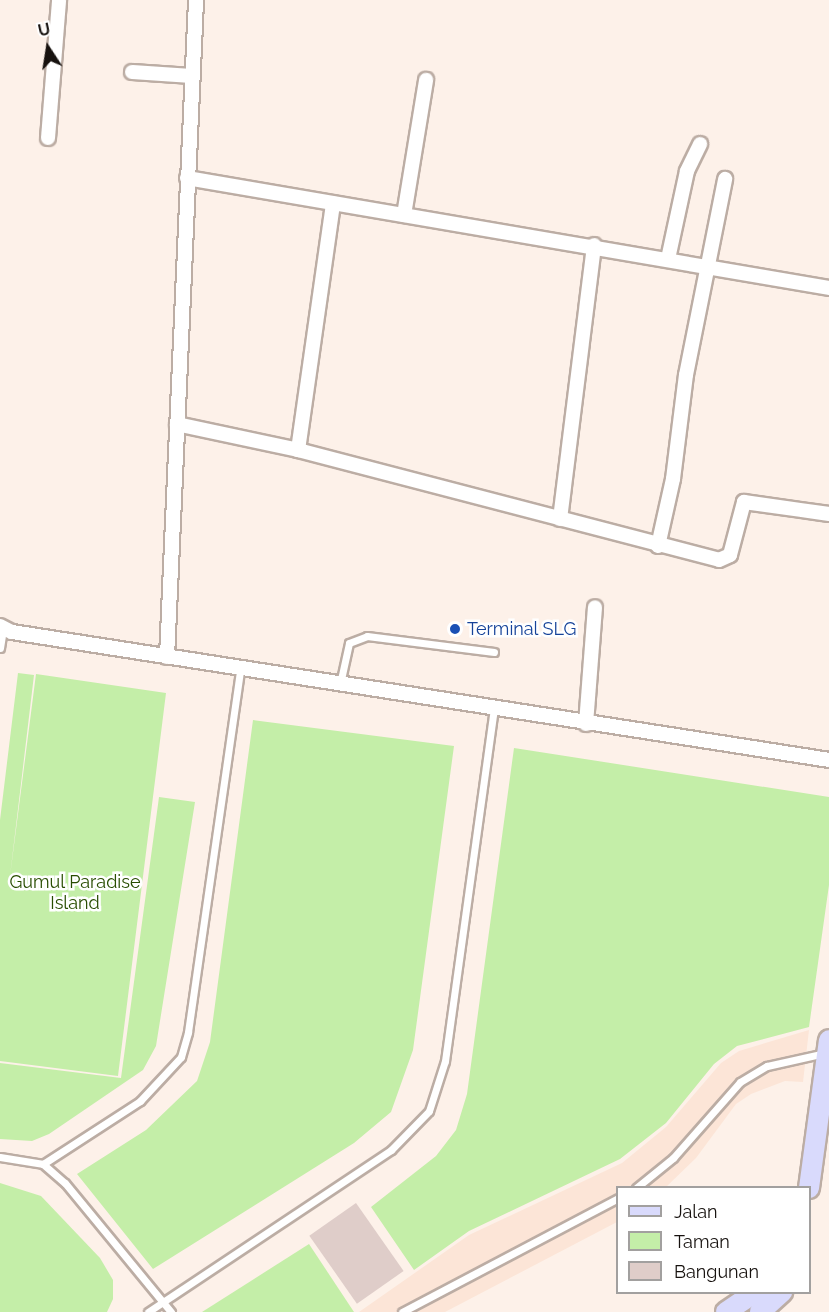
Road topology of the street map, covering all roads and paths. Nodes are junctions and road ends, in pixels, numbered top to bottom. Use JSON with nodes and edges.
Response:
{"nodes":[{"id":1,"x":59,"y":0,"type":"edge"},
{"id":2,"x":196,"y":0,"type":"edge"},
{"id":3,"x":132,"y":72,"type":"dead end"},
{"id":4,"x":192,"y":76,"type":"junction"},
{"id":5,"x":426,"y":80,"type":"dead end"},
{"id":6,"x":48,"y":138,"type":"dead end"},
{"id":7,"x":700,"y":144,"type":"dead end"},
{"id":8,"x":187,"y":178,"type":"junction"},
{"id":9,"x":724,"y":179,"type":"dead end"},
{"id":10,"x":333,"y":203,"type":"junction"},
{"id":11,"x":404,"y":215,"type":"junction"},
{"id":12,"x":594,"y":245,"type":"junction"},
{"id":13,"x":668,"y":259,"type":"junction"},
{"id":14,"x":709,"y":265,"type":"junction"},
{"id":15,"x":829,"y":288,"type":"edge"},
{"id":16,"x":177,"y":424,"type":"junction"},
{"id":17,"x":298,"y":450,"type":"junction"},
{"id":18,"x":829,"y":514,"type":"edge"},
{"id":19,"x":560,"y":519,"type":"junction"},
{"id":20,"x":658,"y":546,"type":"junction"},
{"id":21,"x":595,"y":607,"type":"dead end"},
{"id":22,"x":1,"y":627,"type":"edge"},
{"id":23,"x":0,"y":648,"type":"edge"},
{"id":24,"x":494,"y":652,"type":"dead end"},
{"id":25,"x":167,"y":657,"type":"junction"},
{"id":26,"x":240,"y":669,"type":"junction"},
{"id":27,"x":340,"y":684,"type":"junction"},
{"id":28,"x":494,"y":709,"type":"junction"},
{"id":29,"x":586,"y":724,"type":"junction"},
{"id":30,"x":829,"y":760,"type":"edge"},
{"id":31,"x":828,"y":1046,"type":"edge"},
{"id":32,"x":826,"y":1092,"type":"edge"},
{"id":33,"x":0,"y":1157,"type":"edge"},
{"id":34,"x":43,"y":1164,"type":"junction"},
{"id":35,"x":639,"y":1186,"type":"edge"},
{"id":36,"x":809,"y":1186,"type":"edge"},
{"id":37,"x":616,"y":1199,"type":"edge"},
{"id":38,"x":754,"y":1294,"type":"edge"},
{"id":39,"x":781,"y":1294,"type":"edge"},
{"id":40,"x":161,"y":1300,"type":"junction"},
{"id":41,"x":148,"y":1312,"type":"edge"},
{"id":42,"x":171,"y":1312,"type":"edge"},
{"id":43,"x":402,"y":1312,"type":"edge"},
{"id":44,"x":726,"y":1312,"type":"edge"},
{"id":45,"x":760,"y":1312,"type":"edge"}],
"edges":[{"from":1,"to":6,"type":"street"},
{"from":2,"to":4,"type":"street"},
{"from":3,"to":4,"type":"street"},
{"from":4,"to":8,"type":"street"},
{"from":5,"to":11,"type":"street"},
{"from":7,"to":13,"type":"street"},
{"from":8,"to":10,"type":"street"},
{"from":8,"to":16,"type":"street"},
{"from":9,"to":14,"type":"street"},
{"from":10,"to":11,"type":"street"},
{"from":10,"to":17,"type":"street"},
{"from":11,"to":12,"type":"street"},
{"from":12,"to":13,"type":"street"},
{"from":12,"to":19,"type":"street"},
{"from":13,"to":14,"type":"street"},
{"from":14,"to":15,"type":"street"},
{"from":14,"to":20,"type":"street"},
{"from":16,"to":17,"type":"street"},
{"from":16,"to":25,"type":"street"},
{"from":17,"to":19,"type":"street"},
{"from":18,"to":20,"type":"street"},
{"from":19,"to":20,"type":"street"},
{"from":21,"to":29,"type":"street"},
{"from":22,"to":23,"type":"lane"},
{"from":22,"to":25,"type":"street"},
{"from":24,"to":27,"type":"lane"},
{"from":25,"to":26,"type":"street"},
{"from":26,"to":27,"type":"street"},
{"from":26,"to":34,"type":"lane"},
{"from":27,"to":28,"type":"street"},
{"from":28,"to":29,"type":"street"},
{"from":28,"to":40,"type":"lane"},
{"from":29,"to":30,"type":"street"},
{"from":31,"to":32,"type":"main road"},
{"from":31,"to":35,"type":"lane"},
{"from":32,"to":36,"type":"main road"},
{"from":33,"to":34,"type":"lane"},
{"from":34,"to":40,"type":"lane"},
{"from":37,"to":43,"type":"lane"},
{"from":38,"to":44,"type":"main road"},
{"from":39,"to":45,"type":"main road"},
{"from":40,"to":41,"type":"lane"},
{"from":40,"to":42,"type":"lane"}]}
